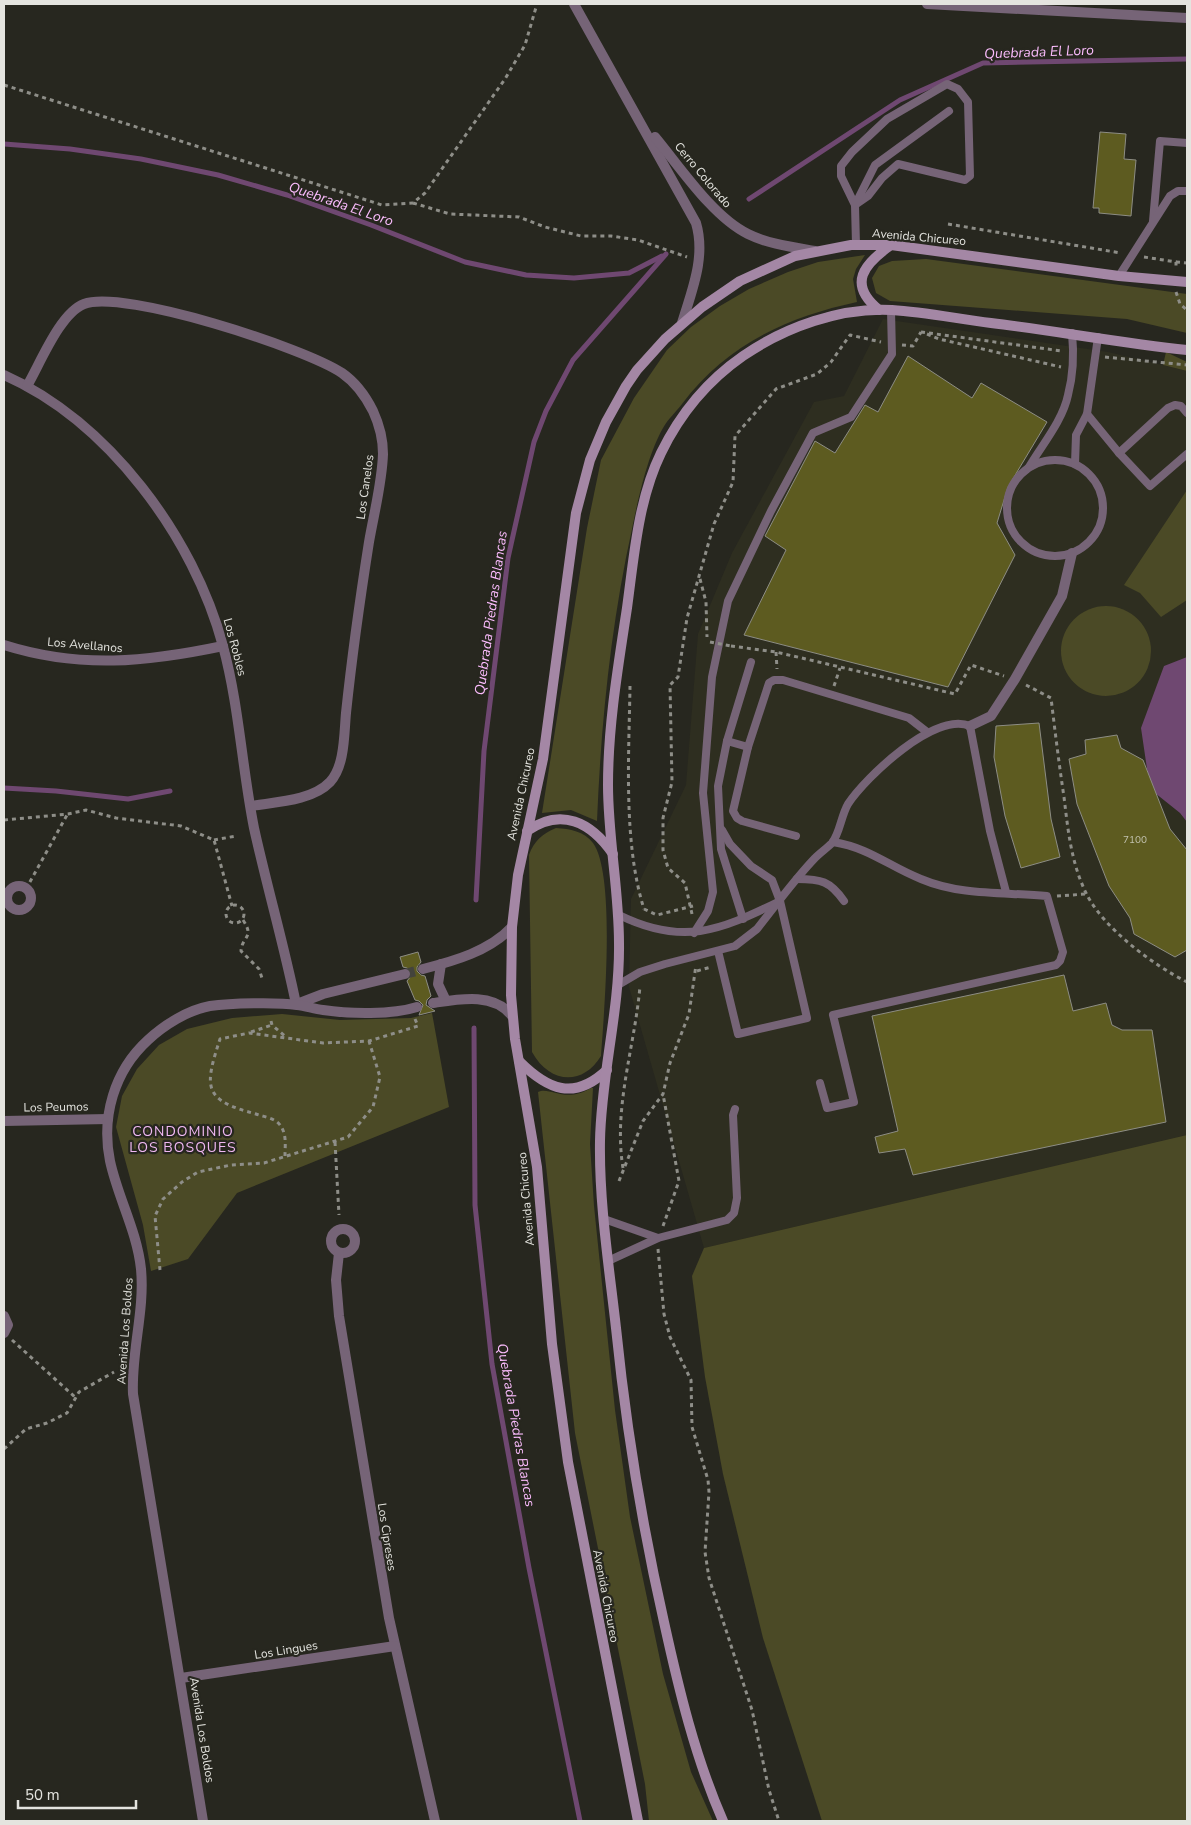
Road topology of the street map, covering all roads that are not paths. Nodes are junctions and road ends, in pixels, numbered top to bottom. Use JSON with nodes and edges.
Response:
{"nodes":[{"id":1,"x":574,"y":4,"type":"edge"},
{"id":2,"x":927,"y":4,"type":"edge"},
{"id":3,"x":1187,"y":18,"type":"edge"},
{"id":4,"x":949,"y":111,"type":"dead end"},
{"id":5,"x":639,"y":118,"type":"junction"},
{"id":6,"x":1187,"y":143,"type":"edge"},
{"id":7,"x":1187,"y":191,"type":"edge"},
{"id":8,"x":855,"y":205,"type":"junction"},
{"id":9,"x":1153,"y":222,"type":"junction"},
{"id":10,"x":856,"y":245,"type":"junction"},
{"id":11,"x":891,"y":245,"type":"junction"},
{"id":12,"x":814,"y":251,"type":"junction"},
{"id":13,"x":1118,"y":276,"type":"junction"},
{"id":14,"x":1187,"y":282,"type":"edge"},
{"id":15,"x":879,"y":310,"type":"junction"},
{"id":16,"x":891,"y":310,"type":"junction"},
{"id":17,"x":682,"y":323,"type":"junction"},
{"id":18,"x":1072,"y":333,"type":"junction"},
{"id":19,"x":1098,"y":337,"type":"junction"},
{"id":20,"x":1187,"y":350,"type":"edge"},
{"id":21,"x":4,"y":375,"type":"edge"},
{"id":22,"x":27,"y":386,"type":"junction"},
{"id":23,"x":1187,"y":413,"type":"edge"},
{"id":24,"x":1087,"y":414,"type":"junction"},
{"id":25,"x":1119,"y":453,"type":"junction"},
{"id":26,"x":1187,"y":454,"type":"edge"},
{"id":27,"x":1075,"y":464,"type":"junction"},
{"id":28,"x":1030,"y":467,"type":"junction"},
{"id":29,"x":1072,"y":553,"type":"junction"},
{"id":30,"x":4,"y":645,"type":"edge"},
{"id":31,"x":223,"y":646,"type":"junction"},
{"id":32,"x":751,"y":662,"type":"dead end"},
{"id":33,"x":970,"y":726,"type":"junction"},
{"id":34,"x":927,"y":732,"type":"junction"},
{"id":35,"x":727,"y":742,"type":"junction"},
{"id":36,"x":748,"y":747,"type":"junction"},
{"id":37,"x":251,"y":806,"type":"junction"},
{"id":38,"x":722,"y":830,"type":"junction"},
{"id":39,"x":527,"y":831,"type":"junction"},
{"id":40,"x":796,"y":836,"type":"dead end"},
{"id":41,"x":833,"y":842,"type":"junction"},
{"id":42,"x":613,"y":854,"type":"junction"},
{"id":43,"x":798,"y":879,"type":"junction"},
{"id":44,"x":1006,"y":892,"type":"junction"},
{"id":45,"x":780,"y":901,"type":"junction"},
{"id":46,"x":844,"y":901,"type":"dead end"},
{"id":47,"x":11,"y":906,"type":"junction"},
{"id":48,"x":4,"y":914,"type":"edge"},
{"id":49,"x":618,"y":915,"type":"junction"},
{"id":50,"x":743,"y":919,"type":"junction"},
{"id":51,"x":512,"y":927,"type":"junction"},
{"id":52,"x":694,"y":933,"type":"junction"},
{"id":53,"x":718,"y":951,"type":"junction"},
{"id":54,"x":441,"y":964,"type":"junction"},
{"id":55,"x":423,"y":969,"type":"tunnel mouth"},
{"id":56,"x":405,"y":974,"type":"tunnel mouth"},
{"id":57,"x":618,"y":985,"type":"junction"},
{"id":58,"x":446,"y":1001,"type":"junction"},
{"id":59,"x":433,"y":1003,"type":"dead end"},
{"id":60,"x":296,"y":1004,"type":"junction"},
{"id":61,"x":414,"y":1008,"type":"road end"},
{"id":62,"x":512,"y":1016,"type":"junction"},
{"id":63,"x":518,"y":1060,"type":"junction"},
{"id":64,"x":607,"y":1070,"type":"junction"},
{"id":65,"x":820,"y":1083,"type":"dead end"},
{"id":66,"x":735,"y":1109,"type":"dead end"},
{"id":67,"x":108,"y":1119,"type":"junction"},
{"id":68,"x":4,"y":1121,"type":"edge"},
{"id":69,"x":604,"y":1219,"type":"junction"},
{"id":70,"x":658,"y":1238,"type":"junction"},
{"id":71,"x":339,"y":1253,"type":"dead end"},
{"id":72,"x":608,"y":1261,"type":"junction"},
{"id":73,"x":4,"y":1316,"type":"edge"},
{"id":74,"x":4,"y":1333,"type":"edge"},
{"id":75,"x":395,"y":1646,"type":"junction"},
{"id":76,"x":181,"y":1678,"type":"junction"},
{"id":77,"x":203,"y":1821,"type":"edge"},
{"id":78,"x":436,"y":1821,"type":"edge"},
{"id":79,"x":638,"y":1821,"type":"edge"},
{"id":80,"x":723,"y":1821,"type":"edge"}],
"edges":[{"from":1,"to":5,"type":"street","name":"Cerro Colorado"},
{"from":2,"to":3,"type":"street"},
{"from":4,"to":8,"type":"lane"},
{"from":5,"to":12,"type":"street","name":"Cerro Colorado"},
{"from":5,"to":17,"type":"street","name":"Cerro Colorado"},
{"from":6,"to":9,"type":"lane"},
{"from":7,"to":9,"type":"lane"},
{"from":8,"to":8,"type":"lane"},
{"from":8,"to":10,"type":"lane"},
{"from":9,"to":13,"type":"lane"},
{"from":10,"to":11,"type":"main road","name":"Avenida Chicureo"},
{"from":10,"to":12,"type":"main road","name":"Avenida Chicureo"},
{"from":11,"to":13,"type":"main road","name":"Avenida Chicureo"},
{"from":11,"to":15,"type":"main road"},
{"from":12,"to":17,"type":"main road","name":"Avenida Chicureo"},
{"from":13,"to":14,"type":"main road","name":"Avenida Chicureo"},
{"from":15,"to":16,"type":"main road"},
{"from":15,"to":42,"type":"main road"},
{"from":16,"to":18,"type":"main road"},
{"from":16,"to":52,"type":"lane"},
{"from":17,"to":39,"type":"main road","name":"Avenida Chicureo"},
{"from":18,"to":19,"type":"main road"},
{"from":18,"to":28,"type":"lane"},
{"from":19,"to":20,"type":"main road"},
{"from":19,"to":24,"type":"lane"},
{"from":21,"to":22,"type":"street","name":"Los Robles"},
{"from":22,"to":31,"type":"street","name":"Los Robles"},
{"from":22,"to":37,"type":"street","name":"Los Canelos"},
{"from":23,"to":25,"type":"lane"},
{"from":24,"to":25,"type":"lane"},
{"from":24,"to":27,"type":"lane"},
{"from":25,"to":26,"type":"lane"},
{"from":27,"to":28,"type":"lane"},
{"from":27,"to":29,"type":"lane"},
{"from":28,"to":29,"type":"lane"},
{"from":29,"to":33,"type":"street"},
{"from":30,"to":31,"type":"street","name":"Los Avellanos"},
{"from":31,"to":37,"type":"street","name":"Los Robles"},
{"from":32,"to":35,"type":"lane"},
{"from":33,"to":34,"type":"lane"},
{"from":33,"to":44,"type":"lane"},
{"from":34,"to":36,"type":"lane"},
{"from":34,"to":41,"type":"lane"},
{"from":35,"to":36,"type":"lane"},
{"from":35,"to":38,"type":"lane"},
{"from":36,"to":40,"type":"lane"},
{"from":37,"to":60,"type":"street","name":"Los Robles"},
{"from":38,"to":45,"type":"lane"},
{"from":38,"to":50,"type":"lane"},
{"from":39,"to":42,"type":"main road"},
{"from":39,"to":51,"type":"main road","name":"Avenida Chicureo"},
{"from":41,"to":43,"type":"lane"},
{"from":41,"to":44,"type":"lane"},
{"from":42,"to":49,"type":"main road"},
{"from":43,"to":45,"type":"lane"},
{"from":43,"to":46,"type":"lane"},
{"from":44,"to":65,"type":"lane"},
{"from":45,"to":50,"type":"lane"},
{"from":45,"to":53,"type":"lane"},
{"from":45,"to":53,"type":"lane"},
{"from":47,"to":47,"type":"street"},
{"from":47,"to":48,"type":"street"},
{"from":49,"to":52,"type":"lane"},
{"from":49,"to":57,"type":"main road"},
{"from":50,"to":52,"type":"lane"},
{"from":51,"to":54,"type":"street"},
{"from":51,"to":62,"type":"main road","name":"Avenida Chicureo"},
{"from":53,"to":57,"type":"lane"},
{"from":54,"to":55,"type":"street"},
{"from":54,"to":58,"type":"street"},
{"from":56,"to":60,"type":"street","name":"Avenida Los Boldos"},
{"from":57,"to":64,"type":"main road"},
{"from":58,"to":59,"type":"street"},
{"from":58,"to":62,"type":"street"},
{"from":60,"to":61,"type":"street","name":"Avenida Los Boldos"},
{"from":60,"to":67,"type":"street","name":"Avenida Los Boldos"},
{"from":62,"to":63,"type":"main road","name":"Avenida Chicureo"},
{"from":63,"to":64,"type":"main road"},
{"from":63,"to":79,"type":"main road","name":"Avenida Chicureo"},
{"from":64,"to":69,"type":"main road"},
{"from":66,"to":70,"type":"lane"},
{"from":67,"to":68,"type":"street","name":"Los Peumos"},
{"from":67,"to":76,"type":"street","name":"Avenida Los Boldos"},
{"from":69,"to":70,"type":"lane"},
{"from":69,"to":72,"type":"main road"},
{"from":70,"to":72,"type":"lane"},
{"from":71,"to":75,"type":"street","name":"Los Cipreses"},
{"from":72,"to":80,"type":"main road"},
{"from":73,"to":74,"type":"street"},
{"from":75,"to":76,"type":"street","name":"Los Lingues"},
{"from":75,"to":78,"type":"street","name":"Los Cipreses"},
{"from":76,"to":77,"type":"street","name":"Avenida Los Boldos"}]}
